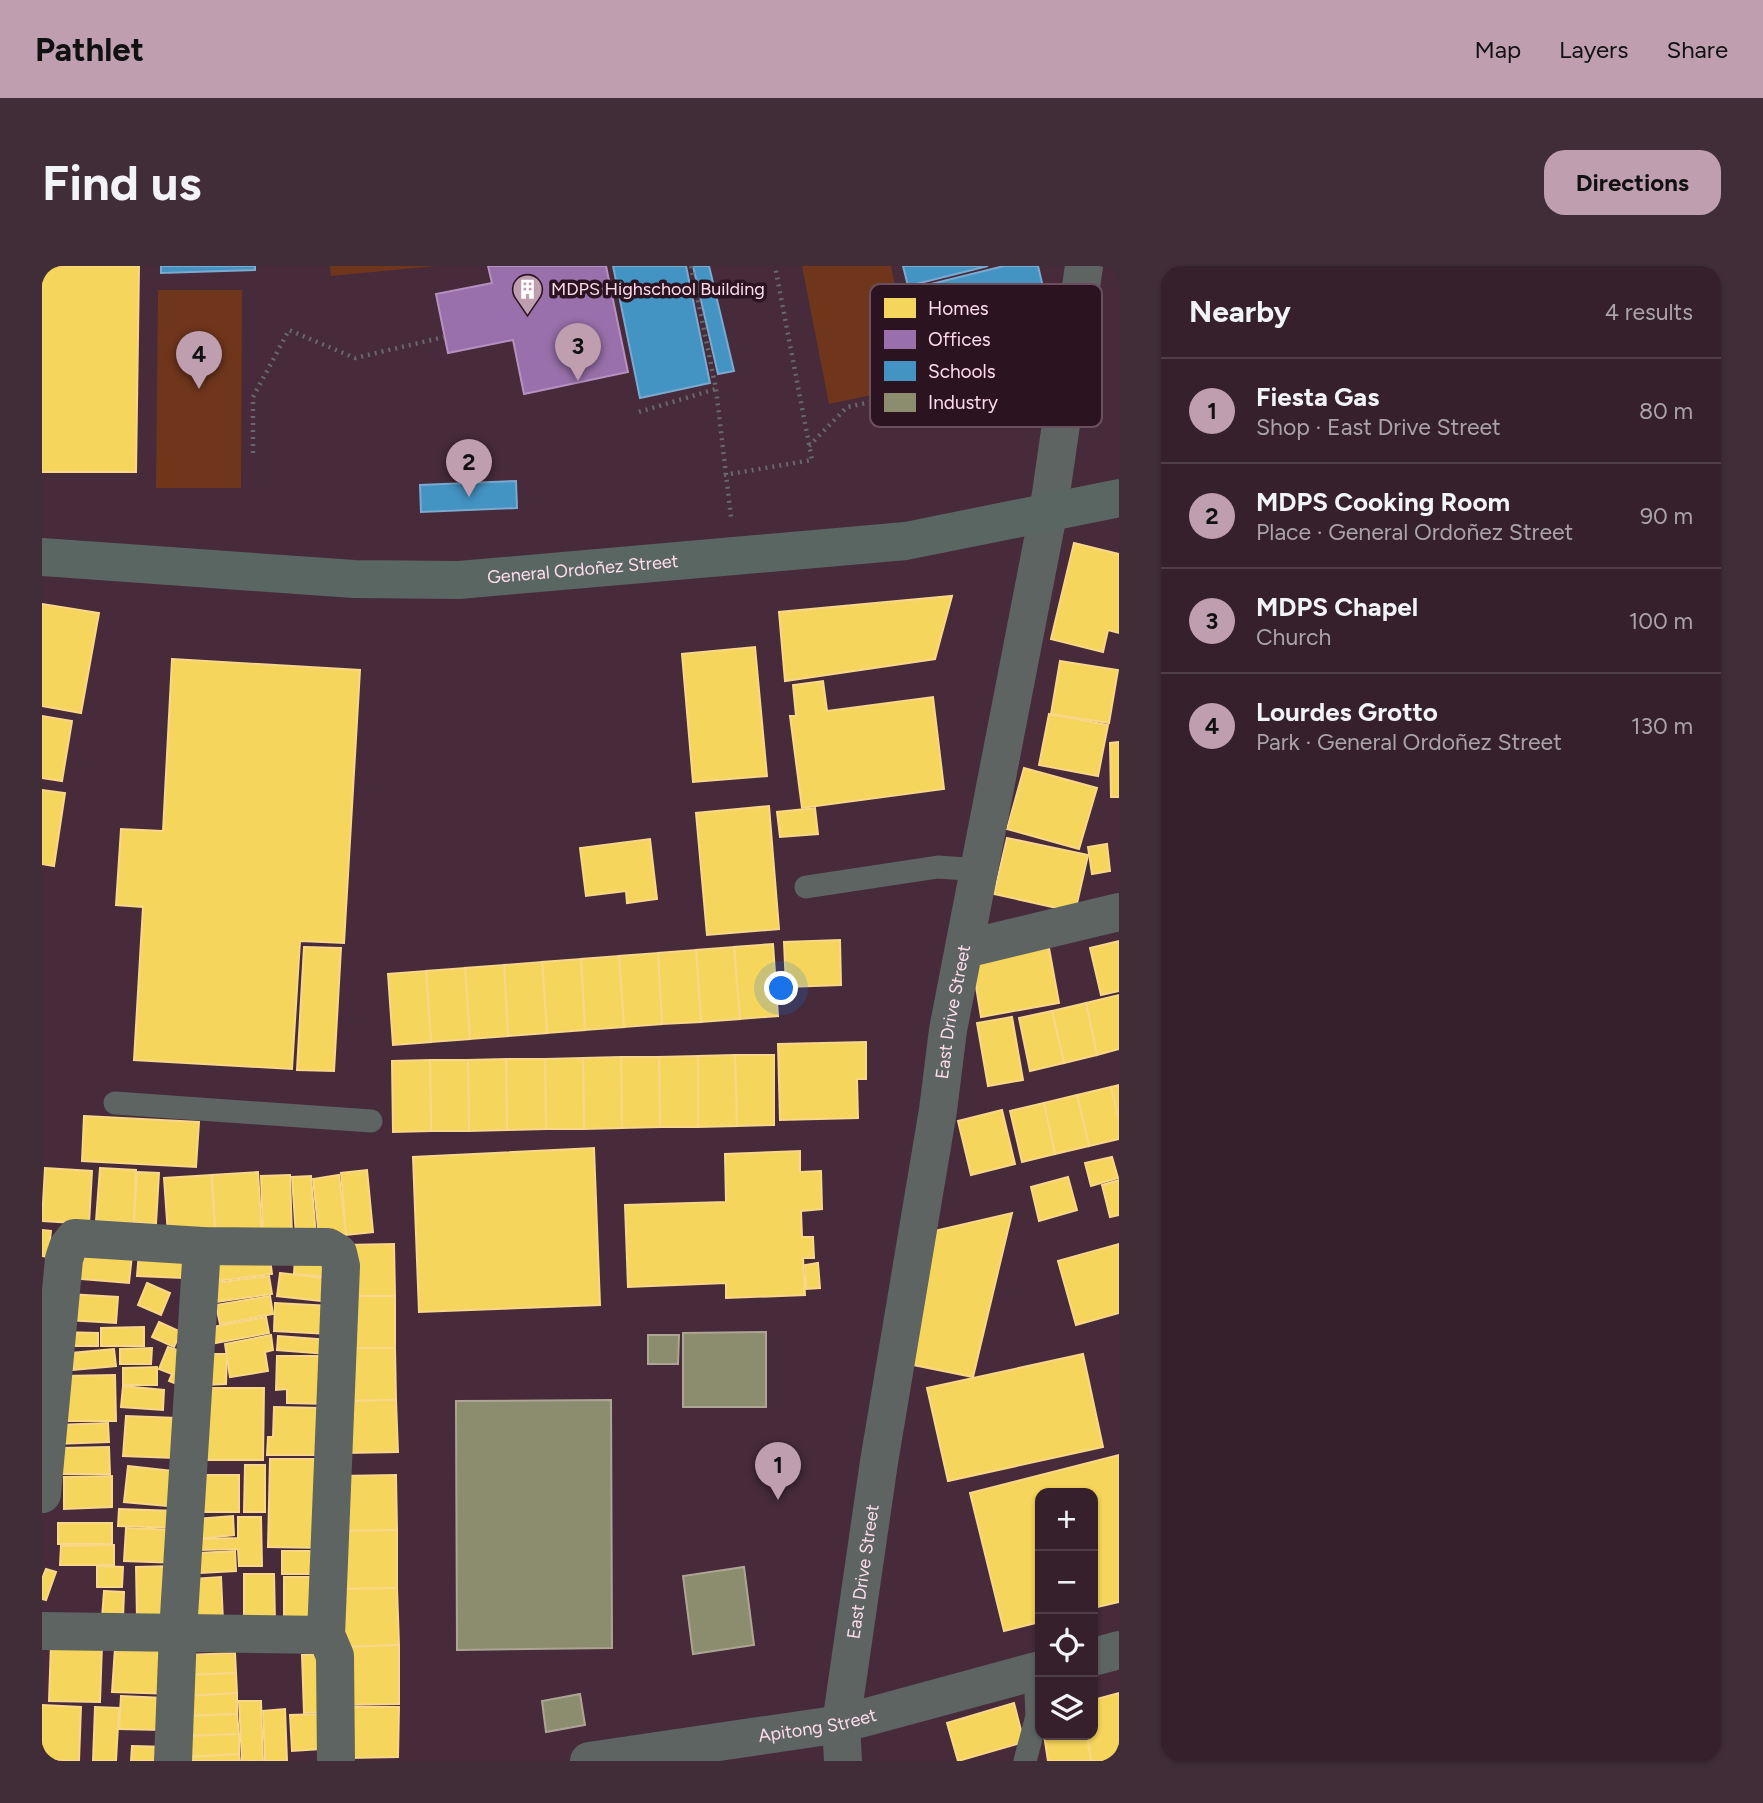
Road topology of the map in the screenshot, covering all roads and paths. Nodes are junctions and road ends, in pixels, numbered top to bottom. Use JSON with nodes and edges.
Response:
{"nodes":[{"id":1,"x":691,"y":266,"type":"edge"},
{"id":2,"x":775,"y":266,"type":"edge"},
{"id":3,"x":1084,"y":266,"type":"edge"},
{"id":4,"x":1081,"y":284,"type":"edge"},
{"id":5,"x":444,"y":337,"type":"dead end"},
{"id":6,"x":716,"y":389,"type":"junction"},
{"id":7,"x":870,"y":402,"type":"edge"},
{"id":8,"x":639,"y":412,"type":"dead end"},
{"id":9,"x":1061,"y":427,"type":"edge"},
{"id":10,"x":809,"y":446,"type":"junction"},
{"id":11,"x":253,"y":453,"type":"dead end"},
{"id":12,"x":724,"y":475,"type":"junction"},
{"id":13,"x":1119,"y":498,"type":"edge"},
{"id":14,"x":729,"y":503,"type":"dead end"},
{"id":15,"x":1048,"y":514,"type":"junction"},
{"id":16,"x":42,"y":557,"type":"edge"},
{"id":17,"x":980,"y":870,"type":"junction"},
{"id":18,"x":806,"y":887,"type":"dead end"},
{"id":19,"x":1119,"y":912,"type":"edge"},
{"id":20,"x":965,"y":949,"type":"junction"},
{"id":21,"x":115,"y":1103,"type":"dead end"},
{"id":22,"x":371,"y":1121,"type":"dead end"},
{"id":23,"x":202,"y":1246,"type":"junction"},
{"id":24,"x":42,"y":1494,"type":"edge"},
{"id":25,"x":42,"y":1631,"type":"edge"},
{"id":26,"x":178,"y":1632,"type":"junction"},
{"id":27,"x":326,"y":1635,"type":"junction"},
{"id":28,"x":1119,"y":1650,"type":"edge"},
{"id":29,"x":1098,"y":1656,"type":"edge"},
{"id":30,"x":1035,"y":1672,"type":"edge"},
{"id":31,"x":1038,"y":1677,"type":"edge"},
{"id":32,"x":842,"y":1742,"type":"edge"},
{"id":33,"x":173,"y":1761,"type":"edge"},
{"id":34,"x":336,"y":1761,"type":"edge"},
{"id":35,"x":589,"y":1761,"type":"edge"},
{"id":36,"x":1025,"y":1761,"type":"edge"}],
"edges":[{"from":1,"to":6,"type":"path"},
{"from":2,"to":10,"type":"path"},
{"from":3,"to":4,"type":"street","name":"East Drive Street"},
{"from":5,"to":11,"type":"path"},
{"from":6,"to":8,"type":"path"},
{"from":6,"to":12,"type":"path"},
{"from":7,"to":10,"type":"path"},
{"from":9,"to":15,"type":"street","name":"East Drive Street"},
{"from":10,"to":12,"type":"path"},
{"from":12,"to":14,"type":"path"},
{"from":13,"to":15,"type":"main road","name":"General Ordoñez Street"},
{"from":15,"to":16,"type":"main road","name":"General Ordoñez Street"},
{"from":15,"to":17,"type":"street","name":"East Drive Street"},
{"from":17,"to":18,"type":"lane"},
{"from":17,"to":20,"type":"street","name":"East Drive Street"},
{"from":19,"to":20,"type":"street"},
{"from":20,"to":32,"type":"street","name":"East Drive Street"},
{"from":21,"to":22,"type":"lane"},
{"from":23,"to":24,"type":"street"},
{"from":23,"to":26,"type":"street"},
{"from":23,"to":27,"type":"street"},
{"from":25,"to":26,"type":"street"},
{"from":26,"to":27,"type":"street"},
{"from":26,"to":33,"type":"street"},
{"from":27,"to":34,"type":"street"},
{"from":28,"to":29,"type":"street"},
{"from":30,"to":32,"type":"street","name":"Apitong Street"},
{"from":31,"to":36,"type":"lane"},
{"from":32,"to":35,"type":"street","name":"Apitong Street"}]}
